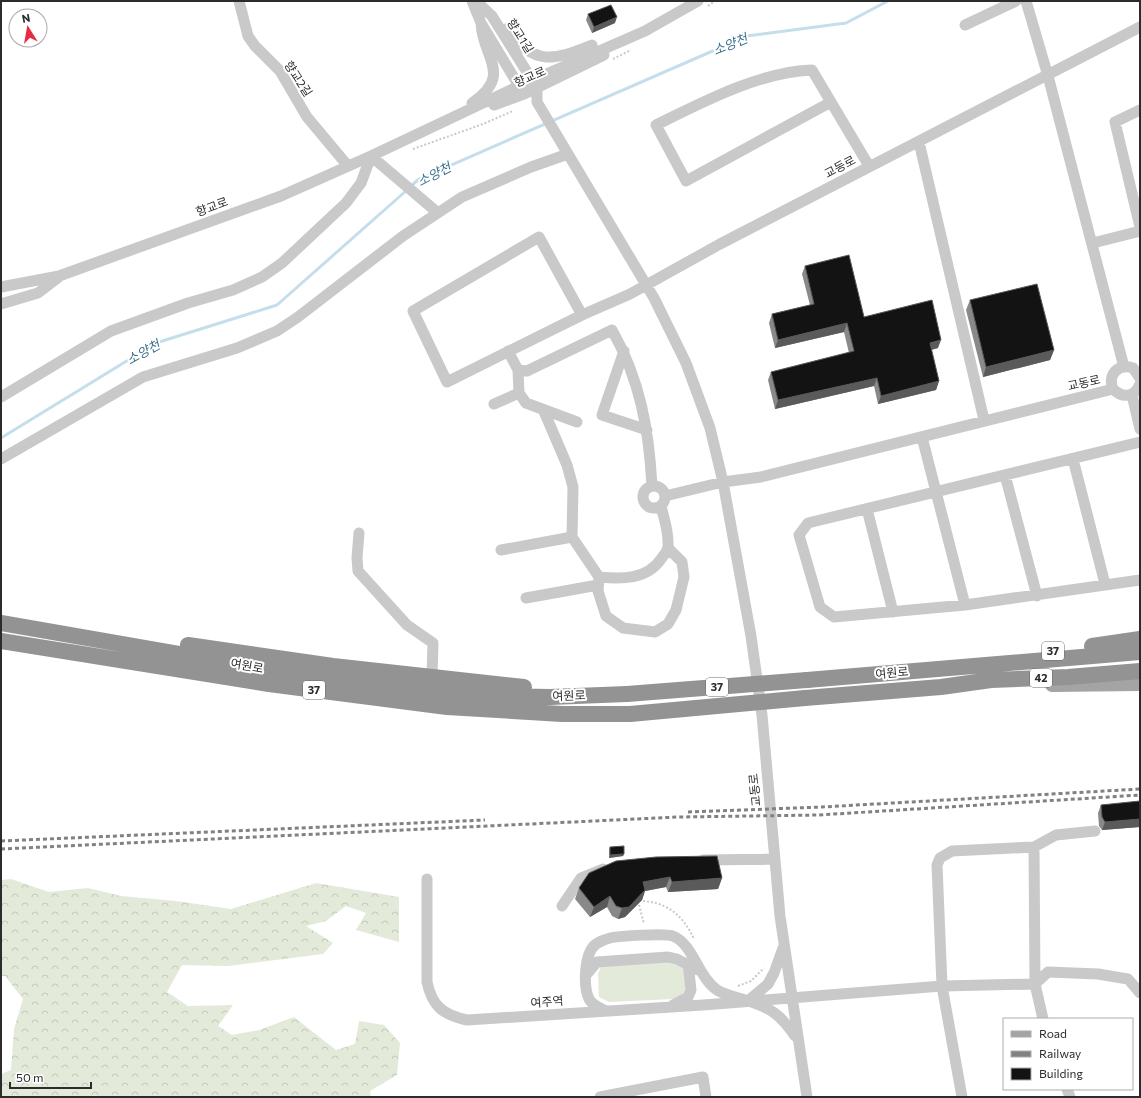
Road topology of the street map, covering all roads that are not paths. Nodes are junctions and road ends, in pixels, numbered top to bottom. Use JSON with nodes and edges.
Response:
{"nodes":[{"id":1,"x":238,"y":1,"type":"edge"},
{"id":2,"x":472,"y":1,"type":"edge"},
{"id":3,"x":476,"y":1,"type":"edge"},
{"id":4,"x":698,"y":1,"type":"edge"},
{"id":5,"x":1016,"y":1,"type":"edge"},
{"id":6,"x":1026,"y":1,"type":"edge"},
{"id":7,"x":492,"y":16,"type":"junction"},
{"id":8,"x":481,"y":23,"type":"junction"},
{"id":9,"x":965,"y":25,"type":"dead end"},
{"id":10,"x":1140,"y":27,"type":"edge"},
{"id":11,"x":618,"y":41,"type":"junction"},
{"id":12,"x":1048,"y":76,"type":"junction"},
{"id":13,"x":534,"y":84,"type":"junction"},
{"id":14,"x":521,"y":90,"type":"junction"},
{"id":15,"x":830,"y":102,"type":"junction"},
{"id":16,"x":540,"y":106,"type":"junction"},
{"id":17,"x":1140,"y":110,"type":"edge"},
{"id":18,"x":444,"y":121,"type":"junction"},
{"id":19,"x":920,"y":142,"type":"junction"},
{"id":20,"x":566,"y":151,"type":"junction"},
{"id":21,"x":371,"y":156,"type":"junction"},
{"id":22,"x":348,"y":166,"type":"junction"},
{"id":23,"x":869,"y":166,"type":"junction"},
{"id":24,"x":435,"y":211,"type":"junction"},
{"id":25,"x":1140,"y":227,"type":"edge"},
{"id":26,"x":1140,"y":231,"type":"edge"},
{"id":27,"x":1093,"y":243,"type":"junction"},
{"id":28,"x":59,"y":276,"type":"junction"},
{"id":29,"x":647,"y":286,"type":"junction"},
{"id":30,"x":1,"y":287,"type":"edge"},
{"id":31,"x":1,"y":304,"type":"edge"},
{"id":32,"x":582,"y":315,"type":"junction"},
{"id":33,"x":624,"y":350,"type":"junction"},
{"id":34,"x":508,"y":351,"type":"junction"},
{"id":35,"x":1124,"y":367,"type":"junction"},
{"id":36,"x":518,"y":370,"type":"junction"},
{"id":37,"x":1140,"y":378,"type":"edge"},
{"id":38,"x":1140,"y":384,"type":"edge"},
{"id":39,"x":1113,"y":389,"type":"junction"},
{"id":40,"x":519,"y":393,"type":"junction"},
{"id":41,"x":1132,"y":394,"type":"junction"},
{"id":42,"x":1,"y":397,"type":"edge"},
{"id":43,"x":494,"y":404,"type":"dead end"},
{"id":44,"x":543,"y":409,"type":"junction"},
{"id":45,"x":984,"y":420,"type":"junction"},
{"id":46,"x":577,"y":422,"type":"dead end"},
{"id":47,"x":1140,"y":429,"type":"edge"},
{"id":48,"x":647,"y":430,"type":"junction"},
{"id":49,"x":922,"y":437,"type":"junction"},
{"id":50,"x":1140,"y":442,"type":"edge"},
{"id":51,"x":1,"y":459,"type":"edge"},
{"id":52,"x":1073,"y":459,"type":"junction"},
{"id":53,"x":1005,"y":475,"type":"junction"},
{"id":54,"x":723,"y":482,"type":"junction"},
{"id":55,"x":652,"y":486,"type":"junction"},
{"id":56,"x":937,"y":492,"type":"junction"},
{"id":57,"x":663,"y":501,"type":"junction"},
{"id":58,"x":867,"y":509,"type":"junction"},
{"id":59,"x":359,"y":533,"type":"dead end"},
{"id":60,"x":572,"y":537,"type":"junction"},
{"id":61,"x":668,"y":548,"type":"junction"},
{"id":62,"x":501,"y":550,"type":"dead end"},
{"id":63,"x":1140,"y":580,"type":"edge"},
{"id":64,"x":598,"y":581,"type":"junction"},
{"id":65,"x":1105,"y":584,"type":"junction"},
{"id":66,"x":1037,"y":596,"type":"junction"},
{"id":67,"x":526,"y":598,"type":"dead end"},
{"id":68,"x":966,"y":605,"type":"junction"},
{"id":69,"x":893,"y":612,"type":"junction"},
{"id":70,"x":1,"y":623,"type":"edge"},
{"id":71,"x":1140,"y":639,"type":"edge"},
{"id":72,"x":100,"y":640,"type":"junction"},
{"id":73,"x":1,"y":641,"type":"edge"},
{"id":74,"x":1140,"y":652,"type":"edge"},
{"id":75,"x":967,"y":667,"type":"junction"},
{"id":76,"x":1140,"y":671,"type":"edge"},
{"id":77,"x":432,"y":677,"type":"junction"},
{"id":78,"x":1140,"y":684,"type":"edge"},
{"id":79,"x":941,"y":686,"type":"junction"},
{"id":80,"x":550,"y":697,"type":"junction"},
{"id":81,"x":1095,"y":831,"type":"dead end"},
{"id":82,"x":1034,"y":847,"type":"junction"},
{"id":83,"x":774,"y":859,"type":"junction"},
{"id":84,"x":690,"y":860,"type":"edge"},
{"id":85,"x":610,"y":866,"type":"edge"},
{"id":86,"x":427,"y":879,"type":"dead end"},
{"id":87,"x":562,"y":906,"type":"dead end"},
{"id":88,"x":784,"y":945,"type":"junction"},
{"id":89,"x":688,"y":963,"type":"junction"},
{"id":90,"x":700,"y":971,"type":"junction"},
{"id":91,"x":586,"y":975,"type":"junction"},
{"id":92,"x":1035,"y":984,"type":"junction"},
{"id":93,"x":942,"y":986,"type":"junction"},
{"id":94,"x":1140,"y":993,"type":"edge"},
{"id":95,"x":791,"y":997,"type":"junction"},
{"id":96,"x":748,"y":1001,"type":"junction"},
{"id":97,"x":666,"y":1007,"type":"junction"},
{"id":98,"x":606,"y":1011,"type":"junction"},
{"id":99,"x":1044,"y":1018,"type":"edge"},
{"id":100,"x":797,"y":1039,"type":"junction"},
{"id":101,"x":600,"y":1097,"type":"edge"},
{"id":102,"x":706,"y":1097,"type":"edge"},
{"id":103,"x":807,"y":1097,"type":"edge"},
{"id":104,"x":962,"y":1097,"type":"edge"}],
"edges":[{"from":1,"to":22,"type":"street","name":"향교2길"},
{"from":2,"to":8,"type":"street"},
{"from":3,"to":7,"type":"street","name":"향교1길"},
{"from":4,"to":11,"type":"street","name":"향교로"},
{"from":5,"to":9,"type":"street"},
{"from":6,"to":12,"type":"street"},
{"from":7,"to":11,"type":"street"},
{"from":7,"to":13,"type":"street","name":"향교1길"},
{"from":8,"to":14,"type":"street"},
{"from":8,"to":18,"type":"street"},
{"from":10,"to":12,"type":"street","name":"교동로"},
{"from":11,"to":13,"type":"street","name":"향교로"},
{"from":12,"to":19,"type":"street","name":"교동로"},
{"from":12,"to":27,"type":"street"},
{"from":13,"to":14,"type":"street","name":"향교로"},
{"from":13,"to":16,"type":"street"},
{"from":14,"to":16,"type":"street"},
{"from":14,"to":18,"type":"street","name":"향교로"},
{"from":15,"to":15,"type":"street"},
{"from":15,"to":23,"type":"street"},
{"from":16,"to":20,"type":"street","name":"교동로"},
{"from":17,"to":25,"type":"street"},
{"from":18,"to":21,"type":"street","name":"향교로"},
{"from":19,"to":23,"type":"street","name":"교동로"},
{"from":19,"to":45,"type":"street"},
{"from":20,"to":24,"type":"street"},
{"from":20,"to":29,"type":"street","name":"교동로"},
{"from":21,"to":22,"type":"street","name":"향교로"},
{"from":21,"to":24,"type":"street"},
{"from":21,"to":42,"type":"street"},
{"from":22,"to":28,"type":"street","name":"향교로"},
{"from":23,"to":29,"type":"street","name":"교동로"},
{"from":24,"to":51,"type":"street"},
{"from":26,"to":27,"type":"street"},
{"from":27,"to":35,"type":"street"},
{"from":28,"to":30,"type":"street","name":"향교로"},
{"from":28,"to":31,"type":"street","name":"향교로"},
{"from":29,"to":32,"type":"street"},
{"from":29,"to":54,"type":"street","name":"교동로"},
{"from":32,"to":34,"type":"street"},
{"from":32,"to":34,"type":"street"},
{"from":33,"to":36,"type":"street"},
{"from":33,"to":48,"type":"street"},
{"from":33,"to":48,"type":"street"},
{"from":34,"to":36,"type":"street"},
{"from":35,"to":37,"type":"street"},
{"from":35,"to":39,"type":"street"},
{"from":36,"to":40,"type":"street"},
{"from":38,"to":41,"type":"street"},
{"from":39,"to":41,"type":"street"},
{"from":39,"to":45,"type":"street","name":"교동로"},
{"from":40,"to":43,"type":"street"},
{"from":40,"to":44,"type":"street"},
{"from":41,"to":47,"type":"street"},
{"from":44,"to":46,"type":"street"},
{"from":44,"to":60,"type":"street"},
{"from":45,"to":49,"type":"street","name":"교동로"},
{"from":48,"to":55,"type":"street"},
{"from":49,"to":54,"type":"street","name":"교동로"},
{"from":49,"to":56,"type":"street"},
{"from":50,"to":52,"type":"street"},
{"from":52,"to":53,"type":"street"},
{"from":52,"to":65,"type":"street"},
{"from":53,"to":56,"type":"street"},
{"from":53,"to":66,"type":"street"},
{"from":54,"to":57,"type":"street"},
{"from":54,"to":83,"type":"street","name":"교동로"},
{"from":55,"to":57,"type":"street"},
{"from":55,"to":57,"type":"street"},
{"from":56,"to":58,"type":"street"},
{"from":56,"to":68,"type":"street"},
{"from":57,"to":61,"type":"street"},
{"from":58,"to":69,"type":"street"},
{"from":58,"to":69,"type":"street"},
{"from":59,"to":77,"type":"street"},
{"from":60,"to":62,"type":"street"},
{"from":60,"to":64,"type":"street"},
{"from":61,"to":64,"type":"street"},
{"from":61,"to":64,"type":"street"},
{"from":63,"to":65,"type":"street"},
{"from":64,"to":67,"type":"street"},
{"from":65,"to":66,"type":"street"},
{"from":66,"to":68,"type":"street"},
{"from":68,"to":69,"type":"street"},
{"from":70,"to":72,"type":"highway","name":"여원로","number":"37"},
{"from":71,"to":75,"type":"highway","number":"37"},
{"from":72,"to":77,"type":"highway"},
{"from":72,"to":80,"type":"highway","name":"여원로","number":"37"},
{"from":73,"to":79,"type":"highway","name":"여원로","number":"37","bridge":true},
{"from":74,"to":75,"type":"highway","name":"여원로","number":"42"},
{"from":75,"to":80,"type":"highway","name":"여원로","number":"37","bridge":true},
{"from":76,"to":79,"type":"highway","name":"여원로","number":"42"},
{"from":77,"to":80,"type":"highway"},
{"from":78,"to":79,"type":"main road","number":"37"},
{"from":81,"to":82,"type":"street"},
{"from":82,"to":92,"type":"street"},
{"from":82,"to":93,"type":"street"},
{"from":83,"to":84,"type":"street"},
{"from":83,"to":88,"type":"street","name":"교동로"},
{"from":85,"to":87,"type":"street"},
{"from":86,"to":98,"type":"street","name":"여주역"},
{"from":88,"to":95,"type":"street","name":"교동로"},
{"from":88,"to":96,"type":"street"},
{"from":89,"to":90,"type":"street"},
{"from":89,"to":91,"type":"street"},
{"from":89,"to":97,"type":"street"},
{"from":90,"to":91,"type":"street"},
{"from":90,"to":96,"type":"street"},
{"from":91,"to":98,"type":"street"},
{"from":92,"to":93,"type":"street","name":"여주역"},
{"from":92,"to":94,"type":"street"},
{"from":92,"to":99,"type":"street"},
{"from":93,"to":95,"type":"street","name":"여주역"},
{"from":93,"to":104,"type":"street"},
{"from":95,"to":96,"type":"street","name":"여주역"},
{"from":95,"to":100,"type":"street","name":"교동로"},
{"from":96,"to":97,"type":"street","name":"여주역"},
{"from":96,"to":100,"type":"street"},
{"from":97,"to":98,"type":"street","name":"여주역"},
{"from":100,"to":103,"type":"street","name":"교동로"},
{"from":101,"to":102,"type":"street"}]}
